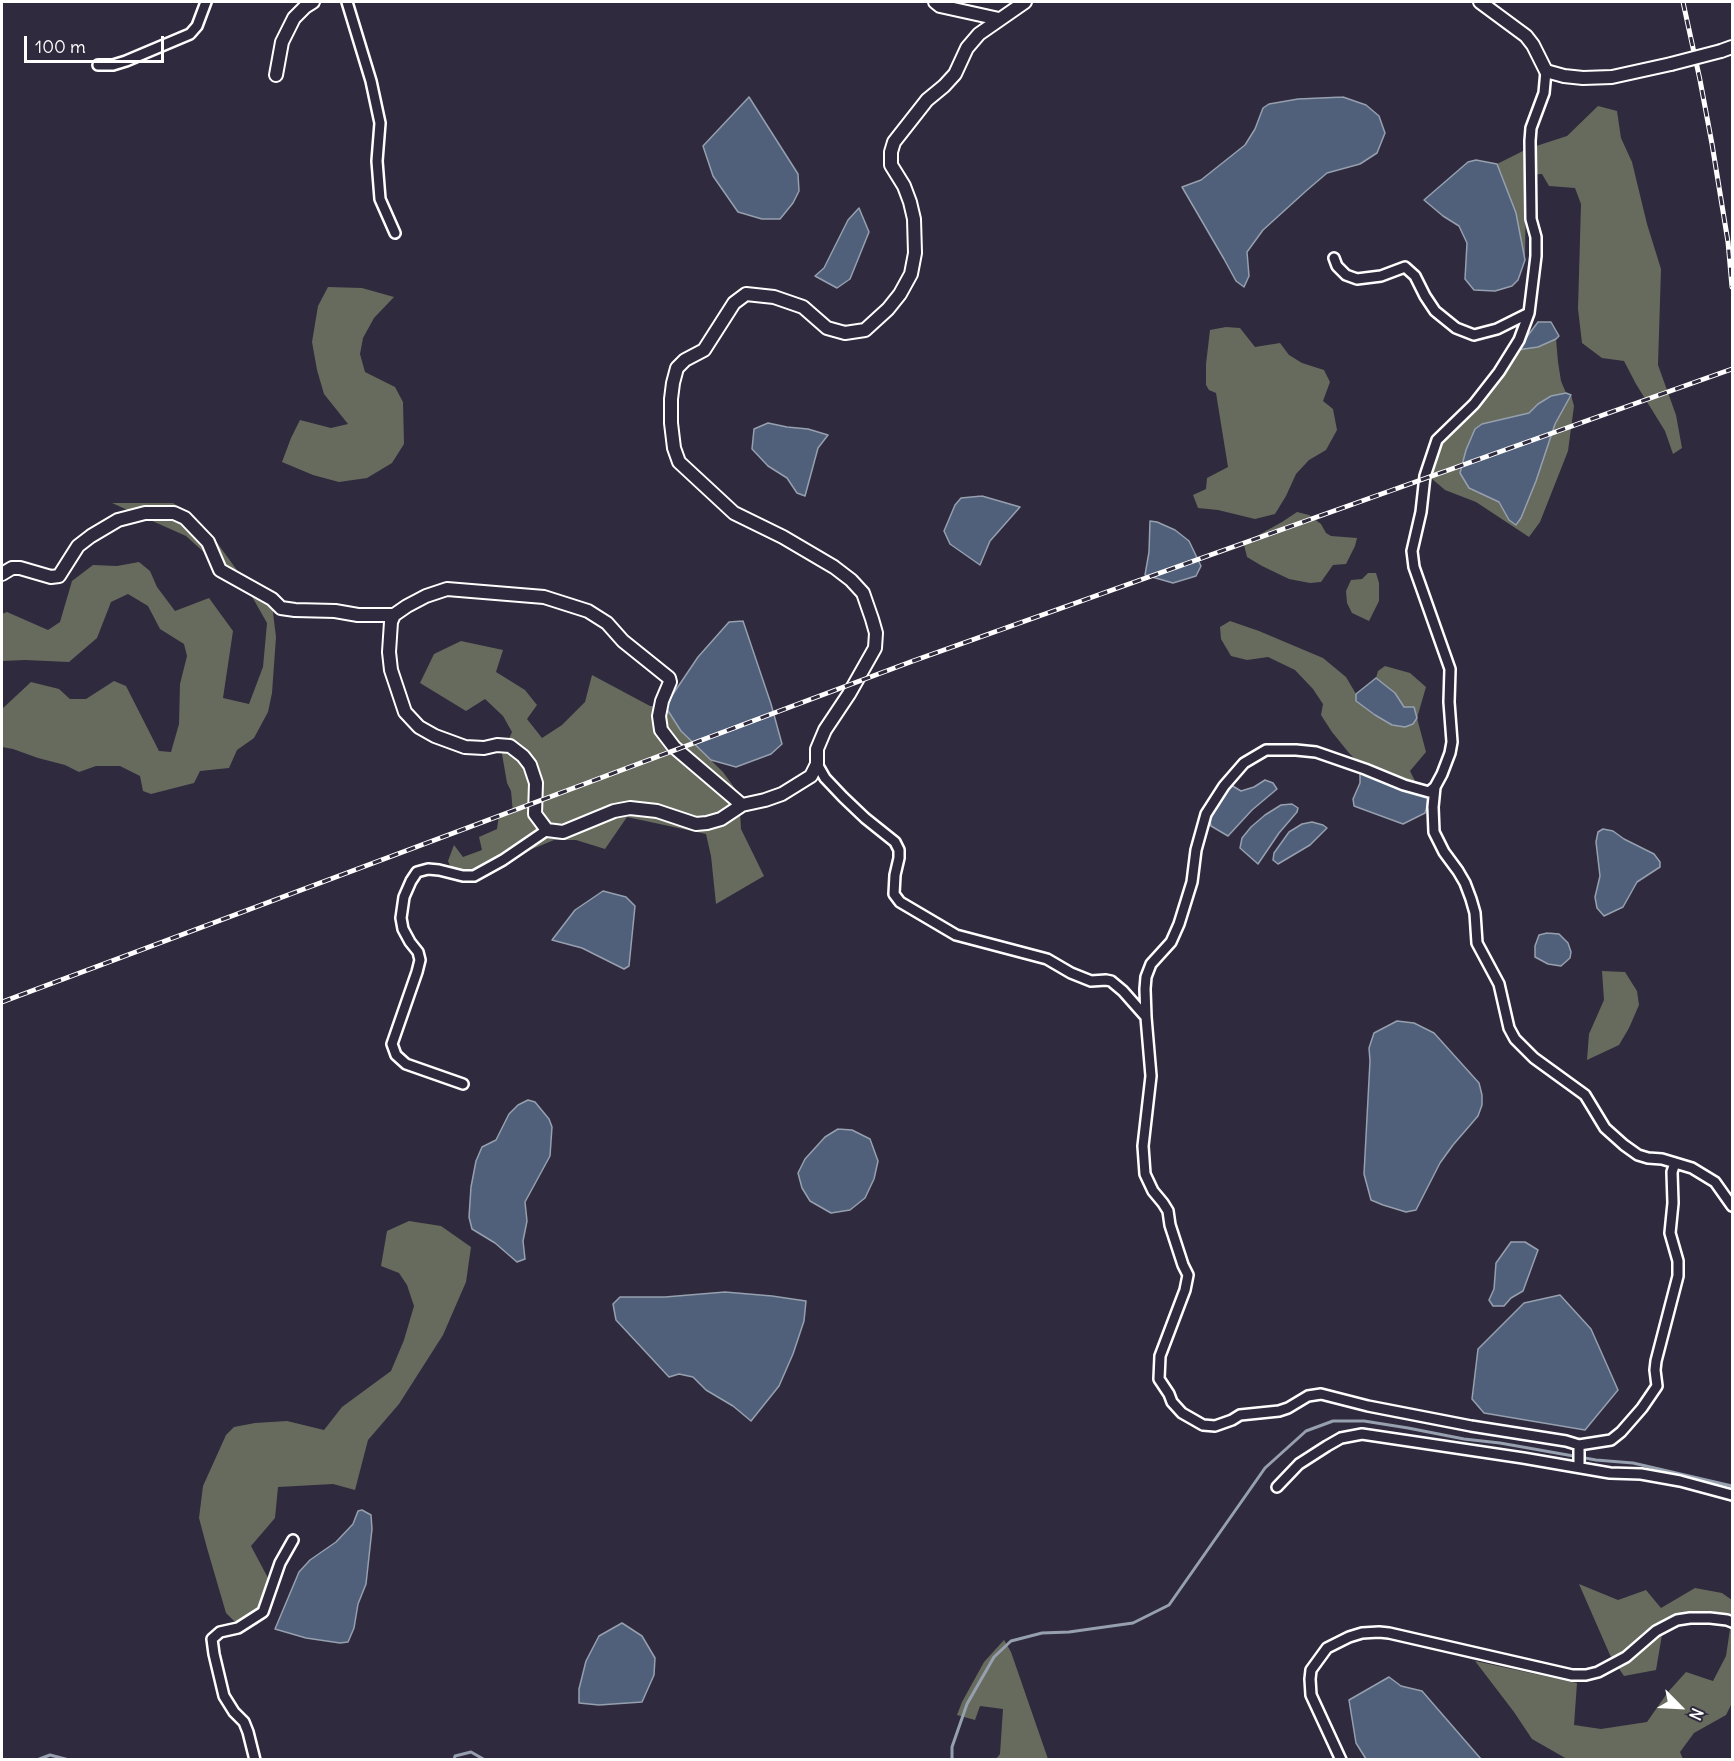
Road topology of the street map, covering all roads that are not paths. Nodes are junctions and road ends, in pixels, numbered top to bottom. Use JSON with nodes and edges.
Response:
{"nodes":[{"id":1,"x":207,"y":2,"type":"edge"},
{"id":2,"x":313,"y":2,"type":"edge"},
{"id":3,"x":347,"y":2,"type":"edge"},
{"id":4,"x":935,"y":2,"type":"edge"},
{"id":5,"x":1025,"y":2,"type":"edge"},
{"id":6,"x":1480,"y":2,"type":"edge"},
{"id":7,"x":999,"y":19,"type":"junction"},
{"id":8,"x":1727,"y":49,"type":"edge"},
{"id":9,"x":98,"y":65,"type":"dead end"},
{"id":10,"x":1546,"y":71,"type":"junction"},
{"id":11,"x":276,"y":75,"type":"dead end"},
{"id":12,"x":395,"y":233,"type":"dead end"},
{"id":13,"x":1334,"y":258,"type":"dead end"},
{"id":14,"x":1529,"y":313,"type":"junction"},
{"id":15,"x":2,"y":574,"type":"edge"},
{"id":16,"x":393,"y":615,"type":"junction"},
{"id":17,"x":817,"y":764,"type":"junction"},
{"id":18,"x":1435,"y":788,"type":"junction"},
{"id":19,"x":742,"y":805,"type":"junction"},
{"id":20,"x":547,"y":830,"type":"junction"},
{"id":21,"x":1146,"y":1017,"type":"junction"},
{"id":22,"x":463,"y":1084,"type":"dead end"},
{"id":23,"x":1675,"y":1163,"type":"junction"},
{"id":24,"x":1732,"y":1206,"type":"edge"},
{"id":25,"x":1579,"y":1445,"type":"junction"},
{"id":26,"x":1579,"y":1467,"type":"junction"},
{"id":27,"x":1276,"y":1487,"type":"dead end"},
{"id":28,"x":1732,"y":1495,"type":"edge"},
{"id":29,"x":293,"y":1540,"type":"dead end"},
{"id":30,"x":1732,"y":1622,"type":"edge"},
{"id":31,"x":255,"y":1759,"type":"edge"},
{"id":32,"x":1341,"y":1760,"type":"edge"}],
"edges":[{"from":1,"to":9,"type":"street"},
{"from":2,"to":11,"type":"street"},
{"from":3,"to":12,"type":"street"},
{"from":4,"to":7,"type":"street"},
{"from":5,"to":7,"type":"street"},
{"from":6,"to":10,"type":"street"},
{"from":7,"to":17,"type":"street"},
{"from":8,"to":10,"type":"street","bridge":true},
{"from":10,"to":14,"type":"street"},
{"from":13,"to":14,"type":"street"},
{"from":14,"to":18,"type":"street"},
{"from":15,"to":16,"type":"street"},
{"from":16,"to":19,"type":"street"},
{"from":16,"to":20,"type":"street"},
{"from":17,"to":19,"type":"street"},
{"from":17,"to":21,"type":"street"},
{"from":18,"to":21,"type":"street"},
{"from":18,"to":23,"type":"street"},
{"from":19,"to":20,"type":"street"},
{"from":20,"to":22,"type":"street"},
{"from":21,"to":25,"type":"street"},
{"from":23,"to":24,"type":"street"},
{"from":23,"to":25,"type":"street"},
{"from":25,"to":26,"type":"street"},
{"from":26,"to":27,"type":"street"},
{"from":26,"to":28,"type":"street"},
{"from":29,"to":31,"type":"street"},
{"from":30,"to":32,"type":"street"}]}
